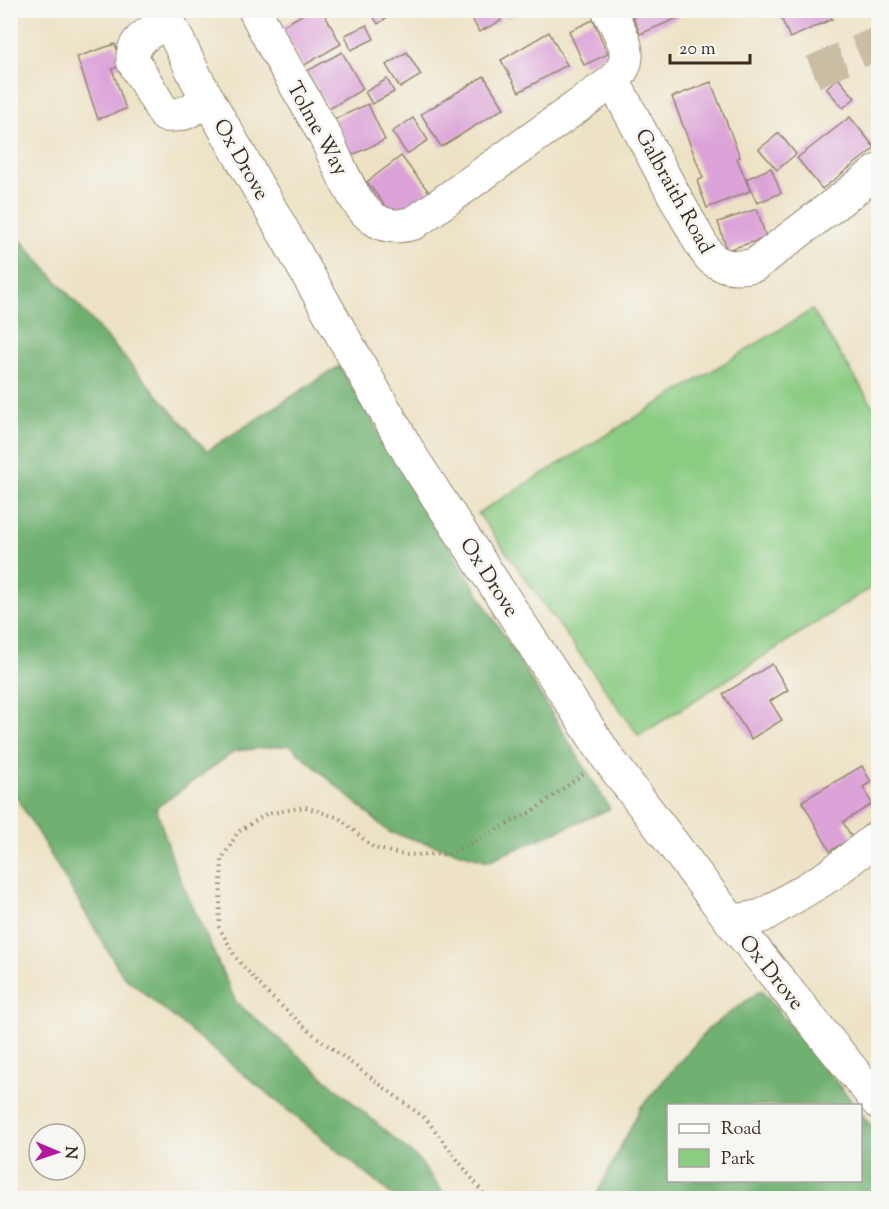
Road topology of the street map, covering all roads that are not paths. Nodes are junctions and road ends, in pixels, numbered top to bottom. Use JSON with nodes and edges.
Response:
{"nodes":[{"id":1,"x":608,"y":10,"type":"edge"},
{"id":2,"x":262,"y":13,"type":"edge"},
{"id":3,"x":165,"y":16,"type":"edge"},
{"id":4,"x":613,"y":81,"type":"junction"},
{"id":5,"x":208,"y":99,"type":"junction"},
{"id":6,"x":879,"y":171,"type":"edge"},
{"id":7,"x":879,"y":837,"type":"edge"},
{"id":8,"x":732,"y":922,"type":"junction"},
{"id":9,"x":879,"y":1102,"type":"edge"}],
"edges":[{"from":1,"to":4,"type":"street"},
{"from":2,"to":4,"type":"street","name":"Tolme Way"},
{"from":3,"to":5,"type":"street","name":"Ox Drove"},
{"from":3,"to":5,"type":"street"},
{"from":4,"to":6,"type":"street","name":"Galbraith Road"},
{"from":5,"to":8,"type":"street","name":"Ox Drove"},
{"from":7,"to":8,"type":"street"},
{"from":8,"to":9,"type":"street","name":"Ox Drove"}]}
